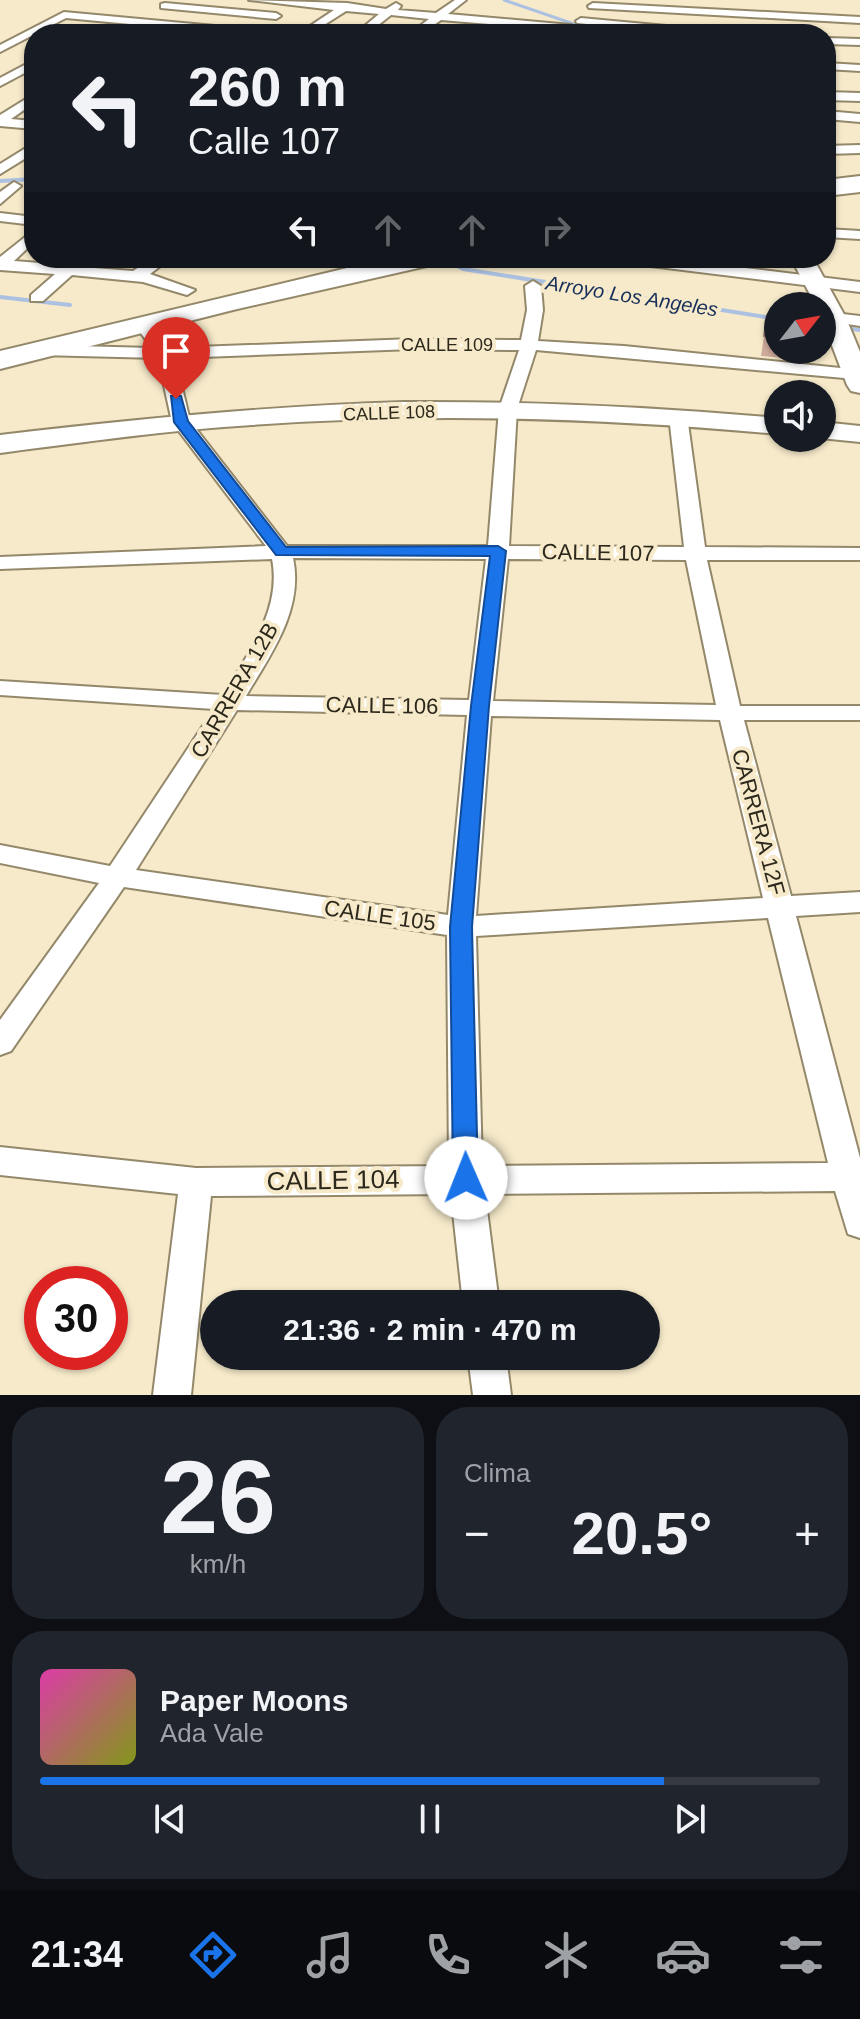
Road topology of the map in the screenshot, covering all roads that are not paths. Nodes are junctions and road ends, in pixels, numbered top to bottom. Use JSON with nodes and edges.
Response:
{"nodes":[{"id":1,"x":177,"y":0,"type":"edge"},
{"id":2,"x":254,"y":0,"type":"edge"},
{"id":3,"x":356,"y":0,"type":"edge"},
{"id":4,"x":405,"y":0,"type":"edge"},
{"id":5,"x":707,"y":0,"type":"edge"},
{"id":6,"x":765,"y":0,"type":"edge"},
{"id":7,"x":301,"y":2,"type":"edge"},
{"id":8,"x":440,"y":3,"type":"dead end"},
{"id":9,"x":462,"y":3,"type":"edge"},
{"id":10,"x":595,"y":3,"type":"edge"},
{"id":11,"x":648,"y":5,"type":"edge"},
{"id":12,"x":165,"y":6,"type":"junction"},
{"id":13,"x":344,"y":7,"type":"junction"},
{"id":14,"x":188,"y":9,"type":"junction"},
{"id":15,"x":512,"y":10,"type":"dead end"},
{"id":16,"x":389,"y":11,"type":"junction"},
{"id":17,"x":232,"y":12,"type":"junction"},
{"id":18,"x":700,"y":12,"type":"junction"},
{"id":19,"x":825,"y":14,"type":"junction"},
{"id":20,"x":277,"y":16,"type":"junction"},
{"id":21,"x":439,"y":16,"type":"junction"},
{"id":22,"x":292,"y":18,"type":"dead end"},
{"id":23,"x":308,"y":19,"type":"dead end"},
{"id":24,"x":111,"y":20,"type":"junction"},
{"id":25,"x":324,"y":20,"type":"junction"},
{"id":26,"x":756,"y":20,"type":"junction"},
{"id":27,"x":860,"y":20,"type":"edge"},
{"id":28,"x":497,"y":21,"type":"junction"},
{"id":29,"x":132,"y":22,"type":"junction"},
{"id":30,"x":45,"y":24,"type":"edge"},
{"id":31,"x":104,"y":24,"type":"edge"},
{"id":32,"x":158,"y":24,"type":"joint"},
{"id":33,"x":212,"y":24,"type":"edge"},
{"id":34,"x":264,"y":24,"type":"edge"},
{"id":35,"x":318,"y":24,"type":"edge"},
{"id":36,"x":360,"y":24,"type":"edge"},
{"id":37,"x":379,"y":24,"type":"edge"},
{"id":38,"x":426,"y":24,"type":"edge"},
{"id":39,"x":493,"y":24,"type":"edge"},
{"id":40,"x":530,"y":24,"type":"edge"},
{"id":41,"x":577,"y":24,"type":"edge"},
{"id":42,"x":640,"y":24,"type":"edge"},
{"id":43,"x":695,"y":24,"type":"edge"},
{"id":44,"x":821,"y":24,"type":"edge"},
{"id":45,"x":836,"y":41,"type":"edge"},
{"id":46,"x":6,"y":42,"type":"edge"},
{"id":47,"x":860,"y":42,"type":"edge"},
{"id":48,"x":0,"y":49,"type":"edge"},
{"id":49,"x":836,"y":67,"type":"edge"},
{"id":50,"x":860,"y":68,"type":"edge"},
{"id":51,"x":24,"y":69,"type":"edge"},
{"id":52,"x":0,"y":83,"type":"edge"},
{"id":53,"x":23,"y":85,"type":"dead end"},
{"id":54,"x":836,"y":96,"type":"edge"},
{"id":55,"x":860,"y":97,"type":"edge"},
{"id":56,"x":24,"y":105,"type":"edge"},
{"id":57,"x":836,"y":116,"type":"edge"},
{"id":58,"x":860,"y":118,"type":"edge"},
{"id":59,"x":0,"y":122,"type":"edge"},
{"id":60,"x":24,"y":124,"type":"edge"},
{"id":61,"x":860,"y":149,"type":"edge"},
{"id":62,"x":836,"y":150,"type":"edge"},
{"id":63,"x":24,"y":153,"type":"edge"},
{"id":64,"x":17,"y":158,"type":"junction"},
{"id":65,"x":24,"y":158,"type":"edge"},
{"id":66,"x":0,"y":170,"type":"edge"},
{"id":67,"x":860,"y":184,"type":"edge"},
{"id":68,"x":14,"y":186,"type":"dead end"},
{"id":69,"x":836,"y":187,"type":"edge"},
{"id":70,"x":860,"y":196,"type":"edge"},
{"id":71,"x":836,"y":198,"type":"edge"},
{"id":72,"x":0,"y":200,"type":"edge"},
{"id":73,"x":0,"y":217,"type":"edge"},
{"id":74,"x":24,"y":220,"type":"edge"},
{"id":75,"x":836,"y":234,"type":"edge"},
{"id":76,"x":860,"y":235,"type":"edge"},
{"id":77,"x":24,"y":243,"type":"edge"},
{"id":78,"x":1,"y":264,"type":"edge"},
{"id":79,"x":24,"y":266,"type":"edge"},
{"id":80,"x":46,"y":268,"type":"edge"},
{"id":81,"x":70,"y":268,"type":"edge"},
{"id":82,"x":148,"y":268,"type":"edge"},
{"id":83,"x":289,"y":268,"type":"edge"},
{"id":84,"x":380,"y":268,"type":"edge"},
{"id":85,"x":702,"y":268,"type":"edge"},
{"id":86,"x":807,"y":268,"type":"edge"},
{"id":87,"x":68,"y":270,"type":"junction"},
{"id":88,"x":136,"y":276,"type":"junction"},
{"id":89,"x":815,"y":283,"type":"junction"},
{"id":90,"x":533,"y":286,"type":"dead end"},
{"id":91,"x":860,"y":287,"type":"edge"},
{"id":92,"x":187,"y":290,"type":"junction"},
{"id":93,"x":41,"y":324,"type":"junction"},
{"id":94,"x":142,"y":324,"type":"junction"},
{"id":95,"x":842,"y":324,"type":"edge"},
{"id":96,"x":6,"y":332,"type":"edge"},
{"id":97,"x":529,"y":345,"type":"junction"},
{"id":98,"x":165,"y":353,"type":"junction"},
{"id":99,"x":0,"y":360,"type":"edge"},
{"id":100,"x":858,"y":380,"type":"edge"},
{"id":101,"x":508,"y":409,"type":"junction"},
{"id":102,"x":678,"y":416,"type":"junction"},
{"id":103,"x":181,"y":422,"type":"junction"},
{"id":104,"x":764,"y":425,"type":"edge"},
{"id":105,"x":836,"y":431,"type":"edge"},
{"id":106,"x":860,"y":434,"type":"edge"},
{"id":107,"x":0,"y":444,"type":"edge"},
{"id":108,"x":498,"y":551,"type":"junction"},
{"id":109,"x":281,"y":552,"type":"junction"},
{"id":110,"x":695,"y":554,"type":"junction"},
{"id":111,"x":860,"y":554,"type":"edge"},
{"id":112,"x":0,"y":563,"type":"edge"},
{"id":113,"x":0,"y":688,"type":"edge"},
{"id":114,"x":230,"y":703,"type":"junction"},
{"id":115,"x":480,"y":706,"type":"junction"},
{"id":116,"x":730,"y":713,"type":"junction"},
{"id":117,"x":860,"y":713,"type":"edge"},
{"id":118,"x":0,"y":854,"type":"edge"},
{"id":119,"x":119,"y":877,"type":"junction"},
{"id":120,"x":860,"y":902,"type":"edge"},
{"id":121,"x":781,"y":905,"type":"junction"},
{"id":122,"x":461,"y":927,"type":"junction"},
{"id":123,"x":0,"y":1043,"type":"edge"},
{"id":124,"x":0,"y":1161,"type":"edge"},
{"id":125,"x":854,"y":1177,"type":"edge"},
{"id":126,"x":466,"y":1178,"type":"junction"},
{"id":127,"x":196,"y":1182,"type":"junction"},
{"id":128,"x":860,"y":1223,"type":"edge"},
{"id":129,"x":479,"y":1290,"type":"edge"},
{"id":130,"x":489,"y":1370,"type":"edge"},
{"id":131,"x":172,"y":1395,"type":"edge"},
{"id":132,"x":492,"y":1395,"type":"edge"}],
"edges":[{"from":1,"to":12,"type":"street"},
{"from":2,"to":7,"type":"street"},
{"from":2,"to":17,"type":"street"},
{"from":3,"to":13,"type":"street"},
{"from":4,"to":16,"type":"street"},
{"from":5,"to":18,"type":"street"},
{"from":6,"to":26,"type":"street"},
{"from":7,"to":13,"type":"street"},
{"from":7,"to":20,"type":"street"},
{"from":8,"to":9,"type":"street"},
{"from":9,"to":21,"type":"street"},
{"from":10,"to":11,"type":"street"},
{"from":10,"to":41,"type":"street"},
{"from":11,"to":18,"type":"street"},
{"from":11,"to":42,"type":"street"},
{"from":12,"to":14,"type":"street"},
{"from":12,"to":29,"type":"street"},
{"from":13,"to":16,"type":"street"},
{"from":13,"to":25,"type":"street"},
{"from":14,"to":17,"type":"street"},
{"from":14,"to":32,"type":"street"},
{"from":15,"to":28,"type":"street"},
{"from":16,"to":21,"type":"street"},
{"from":16,"to":37,"type":"street"},
{"from":17,"to":20,"type":"street"},
{"from":17,"to":33,"type":"street"},
{"from":18,"to":26,"type":"street"},
{"from":18,"to":43,"type":"street"},
{"from":19,"to":26,"type":"street"},
{"from":19,"to":27,"type":"street"},
{"from":19,"to":44,"type":"street"},
{"from":20,"to":22,"type":"street"},
{"from":20,"to":34,"type":"street"},
{"from":21,"to":28,"type":"street"},
{"from":21,"to":38,"type":"street"},
{"from":23,"to":25,"type":"street"},
{"from":24,"to":29,"type":"street"},
{"from":24,"to":30,"type":"street"},
{"from":24,"to":31,"type":"street"},
{"from":25,"to":35,"type":"street"},
{"from":25,"to":36,"type":"street"},
{"from":28,"to":39,"type":"street"},
{"from":28,"to":40,"type":"street"},
{"from":29,"to":32,"type":"street"},
{"from":45,"to":47,"type":"street"},
{"from":46,"to":48,"type":"street"},
{"from":49,"to":50,"type":"street"},
{"from":51,"to":52,"type":"street"},
{"from":52,"to":53,"type":"street"},
{"from":54,"to":55,"type":"street"},
{"from":56,"to":59,"type":"street"},
{"from":57,"to":58,"type":"street"},
{"from":59,"to":60,"type":"street"},
{"from":61,"to":62,"type":"street"},
{"from":63,"to":64,"type":"street"},
{"from":64,"to":65,"type":"street"},
{"from":64,"to":66,"type":"street"},
{"from":67,"to":69,"type":"highway"},
{"from":68,"to":72,"type":"street"},
{"from":70,"to":71,"type":"highway"},
{"from":73,"to":74,"type":"street"},
{"from":75,"to":76,"type":"street"},
{"from":77,"to":78,"type":"street"},
{"from":78,"to":79,"type":"street"},
{"from":80,"to":87,"type":"street"},
{"from":81,"to":87,"type":"street"},
{"from":82,"to":88,"type":"street"},
{"from":83,"to":92,"type":"highway"},
{"from":84,"to":94,"type":"highway"},
{"from":85,"to":89,"type":"street"},
{"from":86,"to":89,"type":"street"},
{"from":87,"to":88,"type":"street"},
{"from":87,"to":93,"type":"street"},
{"from":88,"to":92,"type":"street"},
{"from":89,"to":91,"type":"street"},
{"from":89,"to":95,"type":"street"},
{"from":90,"to":97,"type":"street"},
{"from":92,"to":93,"type":"highway"},
{"from":93,"to":94,"type":"highway"},
{"from":93,"to":96,"type":"highway"},
{"from":93,"to":98,"type":"street","name":"CALLE 109"},
{"from":93,"to":99,"type":"highway"},
{"from":94,"to":98,"type":"street"},
{"from":95,"to":100,"type":"street"},
{"from":97,"to":98,"type":"street","name":"CALLE 109"},
{"from":97,"to":100,"type":"street","name":"CALLE 109"},
{"from":97,"to":101,"type":"street"},
{"from":98,"to":103,"type":"street"},
{"from":101,"to":102,"type":"street","name":"CALLE 108"},
{"from":101,"to":103,"type":"street","name":"CALLE 108"},
{"from":101,"to":108,"type":"street"},
{"from":102,"to":104,"type":"street","name":"CALLE 108"},
{"from":102,"to":110,"type":"street","name":"CARRERA 12F"},
{"from":103,"to":107,"type":"street","name":"CALLE 108"},
{"from":103,"to":109,"type":"street"},
{"from":105,"to":106,"type":"street"},
{"from":108,"to":109,"type":"street","name":"CALLE 107"},
{"from":108,"to":110,"type":"street","name":"CALLE 107"},
{"from":108,"to":115,"type":"street"},
{"from":109,"to":112,"type":"street","name":"CALLE 107"},
{"from":109,"to":114,"type":"street","name":"CARRERA 12B"},
{"from":110,"to":111,"type":"street","name":"CALLE 107"},
{"from":110,"to":116,"type":"street","name":"CARRERA 12F"},
{"from":113,"to":114,"type":"street","name":"CALLE 106"},
{"from":114,"to":115,"type":"street","name":"CALLE 106"},
{"from":114,"to":119,"type":"street","name":"CARRERA 12B"},
{"from":115,"to":116,"type":"street","name":"CALLE 106"},
{"from":115,"to":122,"type":"street"},
{"from":116,"to":117,"type":"street","name":"CALLE 106"},
{"from":116,"to":121,"type":"street","name":"CARRERA 12F"},
{"from":118,"to":119,"type":"street","name":"CALLE 105"},
{"from":119,"to":122,"type":"street","name":"CALLE 105"},
{"from":119,"to":123,"type":"street","name":"CARRERA 12B"},
{"from":120,"to":121,"type":"street","name":"CALLE 105"},
{"from":121,"to":122,"type":"street","name":"CALLE 105"},
{"from":121,"to":125,"type":"street","name":"CARRERA 12F"},
{"from":122,"to":126,"type":"street"},
{"from":124,"to":127,"type":"street","name":"CALLE 104"},
{"from":125,"to":126,"type":"street","name":"CALLE 104"},
{"from":125,"to":128,"type":"street","name":"CARRERA 12F"},
{"from":126,"to":127,"type":"street","name":"CALLE 104"},
{"from":126,"to":129,"type":"street"},
{"from":127,"to":131,"type":"street"},
{"from":130,"to":132,"type":"street"}]}
